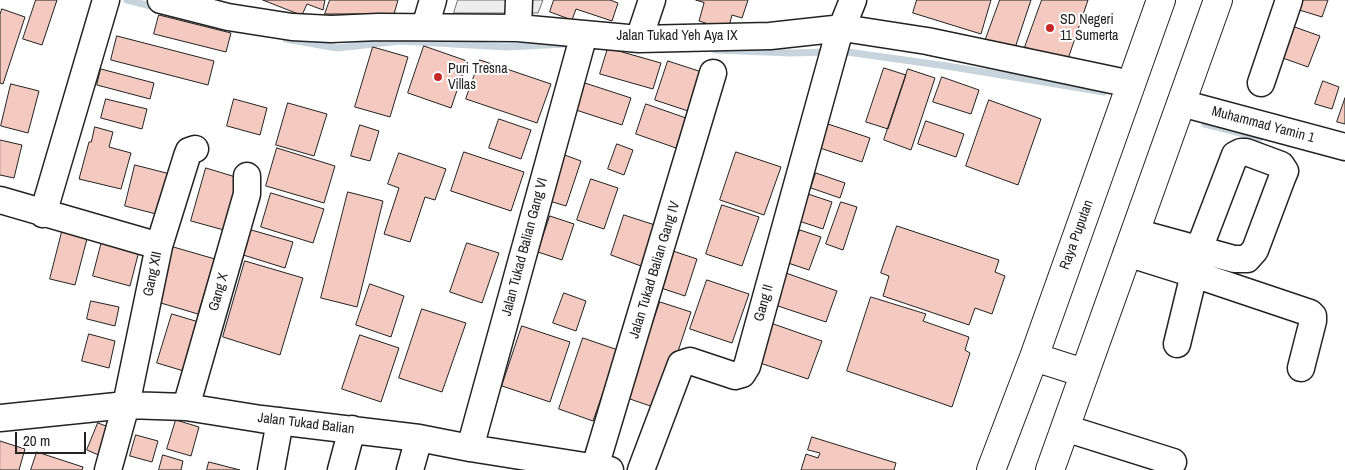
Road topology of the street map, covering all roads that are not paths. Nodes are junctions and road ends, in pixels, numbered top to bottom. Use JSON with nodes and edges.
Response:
{"nodes":[{"id":1,"x":106,"y":0,"type":"edge"},
{"id":2,"x":161,"y":0,"type":"edge"},
{"id":3,"x":433,"y":0,"type":"edge"},
{"id":4,"x":519,"y":0,"type":"edge"},
{"id":5,"x":652,"y":0,"type":"edge"},
{"id":6,"x":853,"y":0,"type":"edge"},
{"id":7,"x":1161,"y":0,"type":"edge"},
{"id":8,"x":1218,"y":0,"type":"edge"},
{"id":9,"x":1289,"y":0,"type":"edge"},
{"id":10,"x":230,"y":8,"type":"edge"},
{"id":11,"x":425,"y":27,"type":"junction"},
{"id":12,"x":518,"y":28,"type":"junction"},
{"id":13,"x":639,"y":39,"type":"junction"},
{"id":14,"x":581,"y":45,"type":"dead end"},
{"id":15,"x":836,"y":46,"type":"junction"},
{"id":16,"x":714,"y":73,"type":"dead end"},
{"id":17,"x":1261,"y":83,"type":"dead end"},
{"id":18,"x":1131,"y":84,"type":"junction"},
{"id":19,"x":1181,"y":103,"type":"junction"},
{"id":20,"x":1345,"y":147,"type":"edge"},
{"id":21,"x":195,"y":149,"type":"dead end"},
{"id":22,"x":247,"y":176,"type":"dead end"},
{"id":23,"x":0,"y":200,"type":"edge"},
{"id":24,"x":43,"y":214,"type":"junction"},
{"id":25,"x":1131,"y":242,"type":"junction"},
{"id":26,"x":159,"y":246,"type":"junction"},
{"id":27,"x":1196,"y":261,"type":"junction"},
{"id":28,"x":1177,"y":344,"type":"dead end"},
{"id":29,"x":1034,"y":357,"type":"junction"},
{"id":30,"x":1301,"y":368,"type":"dead end"},
{"id":31,"x":1084,"y":374,"type":"junction"},
{"id":32,"x":126,"y":405,"type":"junction"},
{"id":33,"x":186,"y":407,"type":"junction"},
{"id":34,"x":0,"y":418,"type":"edge"},
{"id":35,"x":280,"y":421,"type":"junction"},
{"id":36,"x":1065,"y":428,"type":"junction"},
{"id":37,"x":352,"y":429,"type":"junction"},
{"id":38,"x":419,"y":438,"type":"junction"},
{"id":39,"x":470,"y":448,"type":"junction"},
{"id":40,"x":1173,"y":462,"type":"dead end"},
{"id":41,"x":602,"y":468,"type":"edge"},
{"id":42,"x":108,"y":470,"type":"edge"},
{"id":43,"x":271,"y":470,"type":"edge"},
{"id":44,"x":341,"y":470,"type":"edge"},
{"id":45,"x":410,"y":470,"type":"edge"},
{"id":46,"x":641,"y":470,"type":"edge"},
{"id":47,"x":991,"y":470,"type":"edge"},
{"id":48,"x":1050,"y":470,"type":"edge"}],
"edges":[{"from":1,"to":24,"type":"street"},
{"from":2,"to":10,"type":"street","name":"Jalan Tukad Yeh Aya IX"},
{"from":3,"to":11,"type":"street"},
{"from":4,"to":12,"type":"street"},
{"from":5,"to":13,"type":"street"},
{"from":6,"to":15,"type":"street"},
{"from":7,"to":18,"type":"main road","name":"Raya Puputan"},
{"from":8,"to":19,"type":"main road"},
{"from":9,"to":17,"type":"street"},
{"from":10,"to":11,"type":"street","name":"Jalan Tukad Yeh Aya IX"},
{"from":11,"to":12,"type":"street","name":"Jalan Tukad Yeh Aya IX"},
{"from":12,"to":13,"type":"street","name":"Jalan Tukad Yeh Aya IX"},
{"from":13,"to":15,"type":"street","name":"Jalan Tukad Yeh Aya IX"},
{"from":14,"to":39,"type":"street","name":"Jalan Tukad Balian Gang VI"},
{"from":15,"to":18,"type":"street","name":"Jalan Tukad Yeh Aya IX"},
{"from":15,"to":46,"type":"street","name":"Gang II"},
{"from":16,"to":41,"type":"street","name":"Jalan Tukad Balian Gang IV"},
{"from":18,"to":29,"type":"main road","name":"Raya Puputan"},
{"from":19,"to":20,"type":"street","name":"Muhammad Yamin 1"},
{"from":19,"to":25,"type":"main road"},
{"from":21,"to":26,"type":"street","name":"Gang XII"},
{"from":22,"to":33,"type":"street","name":"Gang X"},
{"from":23,"to":24,"type":"street"},
{"from":24,"to":26,"type":"street"},
{"from":25,"to":27,"type":"street"},
{"from":25,"to":31,"type":"main road"},
{"from":26,"to":32,"type":"street","name":"Gang XII"},
{"from":27,"to":28,"type":"street"},
{"from":27,"to":30,"type":"street"},
{"from":29,"to":31,"type":"main road"},
{"from":29,"to":47,"type":"main road","name":"Raya Puputan"},
{"from":31,"to":36,"type":"main road"},
{"from":32,"to":33,"type":"street","name":"Jalan Tukad Balian"},
{"from":32,"to":34,"type":"street","name":"Jalan Tukad Balian"},
{"from":32,"to":42,"type":"street","name":"Gang XII"},
{"from":33,"to":35,"type":"street","name":"Jalan Tukad Balian"},
{"from":35,"to":37,"type":"street","name":"Jalan Tukad Balian"},
{"from":35,"to":43,"type":"street"},
{"from":36,"to":40,"type":"street"},
{"from":36,"to":48,"type":"main road"},
{"from":37,"to":38,"type":"street","name":"Jalan Tukad Balian"},
{"from":37,"to":44,"type":"street"},
{"from":38,"to":39,"type":"street","name":"Jalan Tukad Balian"},
{"from":38,"to":45,"type":"street"},
{"from":39,"to":41,"type":"street","name":"Jalan Tukad Balian"}]}
